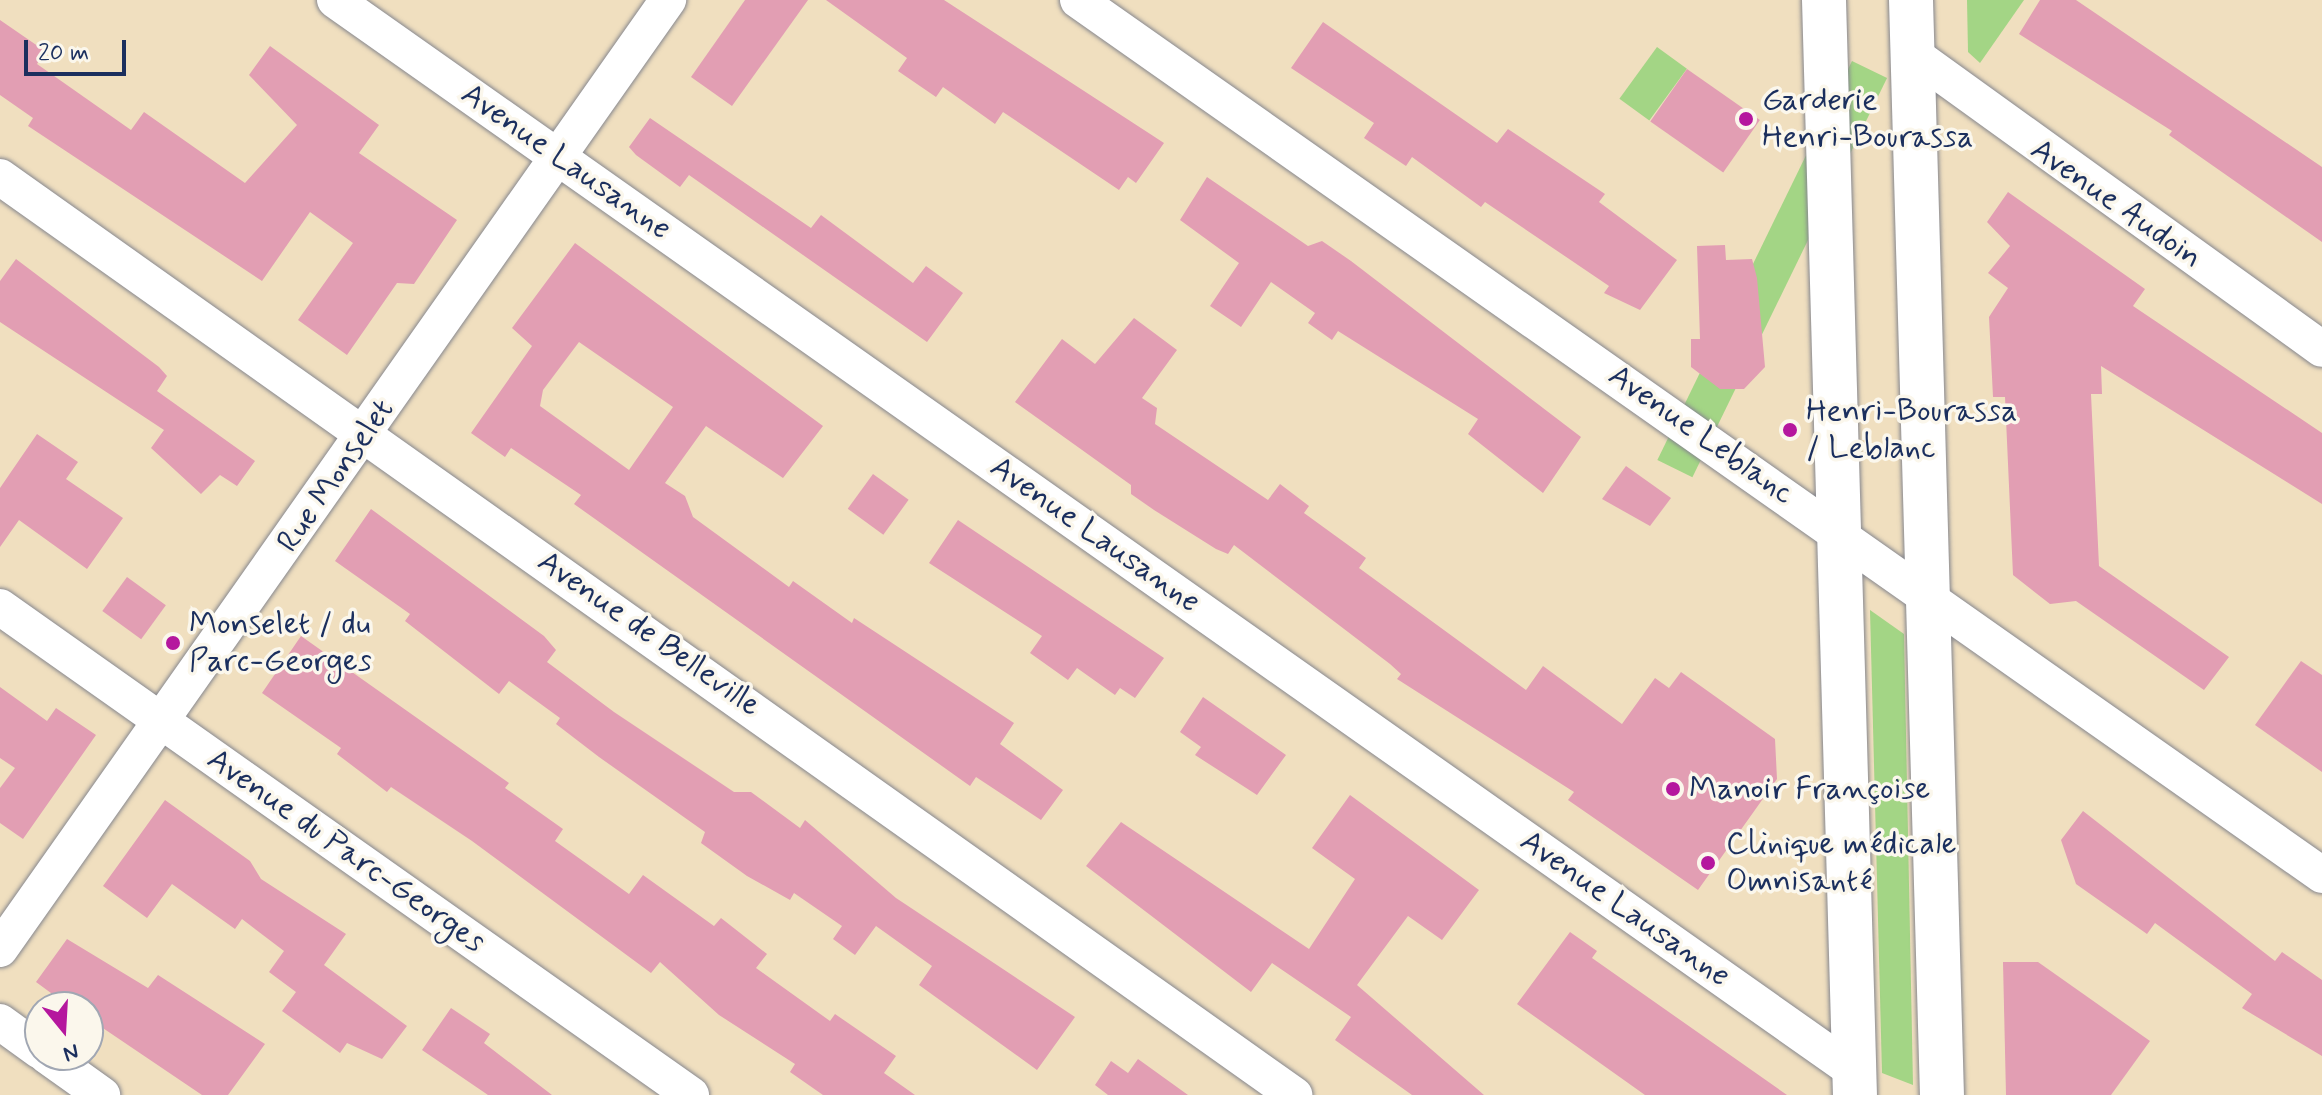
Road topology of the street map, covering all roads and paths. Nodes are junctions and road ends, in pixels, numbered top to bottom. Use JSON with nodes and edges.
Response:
{"nodes":[{"id":1,"x":335,"y":0,"type":"edge"},
{"id":2,"x":668,"y":0,"type":"edge"},
{"id":3,"x":1078,"y":0,"type":"edge"},
{"id":4,"x":1824,"y":0,"type":"edge"},
{"id":5,"x":1911,"y":0,"type":"edge"},
{"id":6,"x":1913,"y":54,"type":"junction"},
{"id":7,"x":559,"y":157,"type":"junction"},
{"id":8,"x":0,"y":177,"type":"edge"},
{"id":9,"x":2322,"y":349,"type":"edge"},
{"id":10,"x":366,"y":433,"type":"junction"},
{"id":11,"x":1842,"y":534,"type":"junction"},
{"id":12,"x":1929,"y":599,"type":"junction"},
{"id":13,"x":0,"y":607,"type":"edge"},
{"id":14,"x":164,"y":722,"type":"junction"},
{"id":15,"x":2322,"y":875,"type":"edge"},
{"id":16,"x":0,"y":949,"type":"edge"},
{"id":17,"x":0,"y":1022,"type":"edge"},
{"id":18,"x":24,"y":1039,"type":"edge"},
{"id":19,"x":68,"y":1071,"type":"edge"},
{"id":20,"x":1855,"y":1083,"type":"edge"},
{"id":21,"x":102,"y":1095,"type":"edge"},
{"id":22,"x":691,"y":1095,"type":"edge"},
{"id":23,"x":1294,"y":1095,"type":"edge"},
{"id":24,"x":1942,"y":1095,"type":"edge"}],
"edges":[{"from":1,"to":7,"type":"street","name":"Avenue Lausanne"},
{"from":2,"to":7,"type":"street","name":"Rue Monselet"},
{"from":3,"to":11,"type":"street","name":"Avenue Leblanc"},
{"from":4,"to":11,"type":"main road"},
{"from":5,"to":6,"type":"main road"},
{"from":6,"to":9,"type":"street","name":"Avenue Audoin"},
{"from":6,"to":12,"type":"main road"},
{"from":7,"to":10,"type":"street","name":"Rue Monselet"},
{"from":7,"to":20,"type":"street","name":"Avenue Lausanne"},
{"from":8,"to":10,"type":"street","name":"Avenue de Belleville"},
{"from":10,"to":14,"type":"street","name":"Rue Monselet"},
{"from":10,"to":23,"type":"street","name":"Avenue de Belleville"},
{"from":11,"to":12,"type":"street","name":"Avenue Leblanc"},
{"from":11,"to":20,"type":"main road"},
{"from":12,"to":15,"type":"street","name":"Avenue Leblanc"},
{"from":12,"to":24,"type":"main road"},
{"from":13,"to":14,"type":"street","name":"Avenue du Parc-Georges"},
{"from":14,"to":16,"type":"street","name":"Rue Monselet"},
{"from":14,"to":22,"type":"street","name":"Avenue du Parc-Georges"},
{"from":17,"to":18,"type":"street"},
{"from":19,"to":21,"type":"street"}]}
